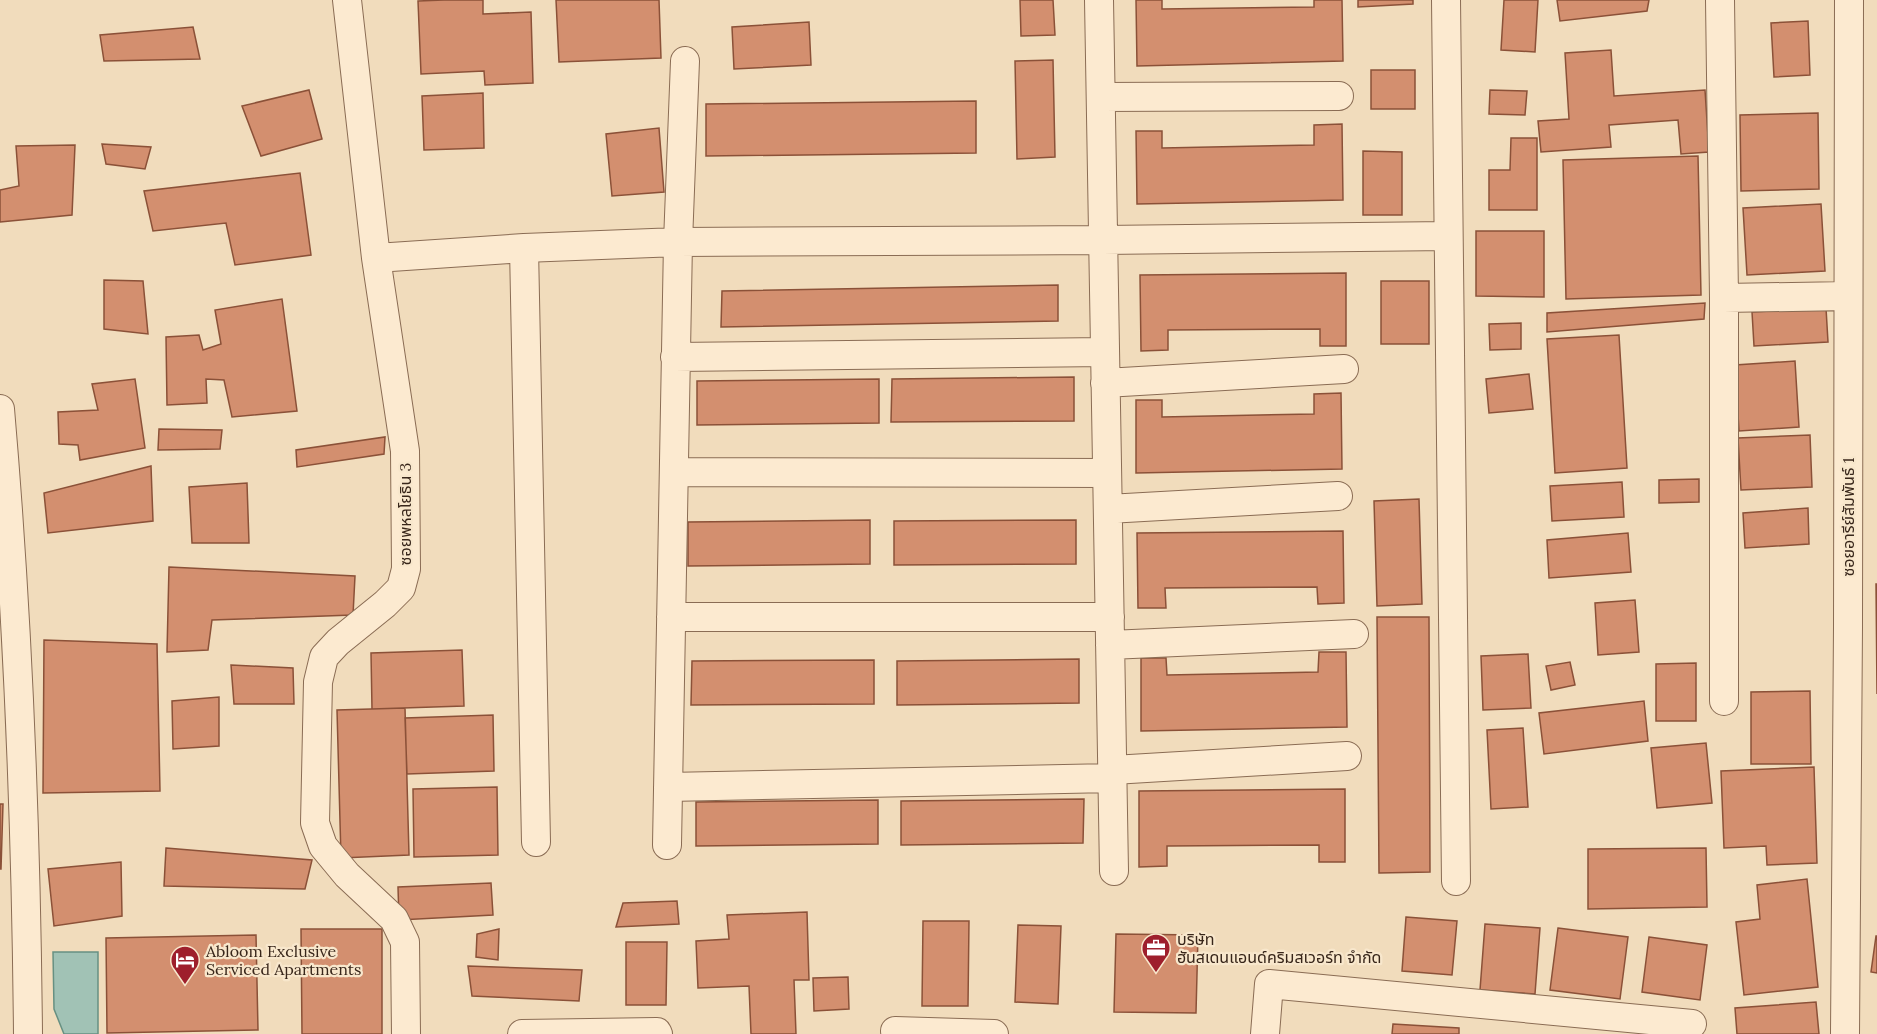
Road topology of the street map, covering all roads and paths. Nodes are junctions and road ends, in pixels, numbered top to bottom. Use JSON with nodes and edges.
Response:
{"nodes":[{"id":1,"x":347,"y":0,"type":"edge"},
{"id":2,"x":1099,"y":0,"type":"edge"},
{"id":3,"x":1446,"y":0,"type":"edge"},
{"id":4,"x":1720,"y":0,"type":"edge"},
{"id":5,"x":1849,"y":0,"type":"edge"},
{"id":6,"x":685,"y":61,"type":"dead end"},
{"id":7,"x":1339,"y":96,"type":"dead end"},
{"id":8,"x":1101,"y":97,"type":"junction"},
{"id":9,"x":1448,"y":236,"type":"junction"},
{"id":10,"x":1103,"y":240,"type":"junction"},
{"id":11,"x":678,"y":243,"type":"junction"},
{"id":12,"x":524,"y":249,"type":"junction"},
{"id":13,"x":376,"y":258,"type":"junction"},
{"id":14,"x":1848,"y":296,"type":"junction"},
{"id":15,"x":1724,"y":298,"type":"junction"},
{"id":16,"x":1105,"y":352,"type":"junction"},
{"id":17,"x":675,"y":357,"type":"junction"},
{"id":18,"x":1344,"y":369,"type":"dead end"},
{"id":19,"x":1105,"y":383,"type":"junction"},
{"id":20,"x":0,"y":409,"type":"edge"},
{"id":21,"x":674,"y":472,"type":"junction"},
{"id":22,"x":1107,"y":473,"type":"junction"},
{"id":23,"x":1338,"y":496,"type":"dead end"},
{"id":24,"x":1108,"y":509,"type":"junction"},
{"id":25,"x":670,"y":617,"type":"junction"},
{"id":26,"x":1110,"y":617,"type":"junction"},
{"id":27,"x":1354,"y":634,"type":"dead end"},
{"id":28,"x":1110,"y":645,"type":"junction"},
{"id":29,"x":1724,"y":700,"type":"dead end"},
{"id":30,"x":1347,"y":756,"type":"dead end"},
{"id":31,"x":1112,"y":774,"type":"junction"},
{"id":32,"x":668,"y":787,"type":"junction"},
{"id":33,"x":536,"y":842,"type":"dead end"},
{"id":34,"x":667,"y":845,"type":"dead end"},
{"id":35,"x":1114,"y":871,"type":"dead end"},
{"id":36,"x":1456,"y":881,"type":"dead end"},
{"id":37,"x":1692,"y":1024,"type":"dead end"},
{"id":38,"x":1643,"y":1027,"type":"edge"},
{"id":39,"x":895,"y":1031,"type":"dead end"},
{"id":40,"x":28,"y":1034,"type":"edge"},
{"id":41,"x":406,"y":1034,"type":"edge"},
{"id":42,"x":522,"y":1034,"type":"edge"},
{"id":43,"x":658,"y":1034,"type":"edge"},
{"id":44,"x":994,"y":1034,"type":"edge"},
{"id":45,"x":1264,"y":1034,"type":"edge"},
{"id":46,"x":1845,"y":1034,"type":"edge"}],
"edges":[{"from":1,"to":13,"type":"street","name":"ซอยพหลโยธิน 3"},
{"from":2,"to":8,"type":"street"},
{"from":3,"to":9,"type":"street"},
{"from":4,"to":15,"type":"street"},
{"from":5,"to":14,"type":"street","name":"ซอยอารีย์สัมพันธ์ 1"},
{"from":6,"to":11,"type":"street"},
{"from":7,"to":8,"type":"street"},
{"from":8,"to":10,"type":"street"},
{"from":9,"to":10,"type":"street"},
{"from":9,"to":36,"type":"street"},
{"from":10,"to":11,"type":"street"},
{"from":10,"to":16,"type":"street"},
{"from":11,"to":12,"type":"street"},
{"from":11,"to":17,"type":"street"},
{"from":12,"to":13,"type":"street"},
{"from":12,"to":33,"type":"street"},
{"from":13,"to":41,"type":"street","name":"ซอยพหลโยธิน 3"},
{"from":14,"to":15,"type":"street"},
{"from":14,"to":46,"type":"street","name":"ซอยอารีย์สัมพันธ์ 1"},
{"from":15,"to":29,"type":"street"},
{"from":16,"to":17,"type":"street"},
{"from":16,"to":19,"type":"street"},
{"from":17,"to":21,"type":"street"},
{"from":18,"to":19,"type":"street"},
{"from":19,"to":22,"type":"street"},
{"from":20,"to":40,"type":"street"},
{"from":21,"to":22,"type":"street"},
{"from":21,"to":25,"type":"street"},
{"from":22,"to":24,"type":"street"},
{"from":23,"to":24,"type":"street"},
{"from":24,"to":26,"type":"street"},
{"from":25,"to":26,"type":"street"},
{"from":25,"to":32,"type":"street"},
{"from":26,"to":28,"type":"street"},
{"from":27,"to":28,"type":"street"},
{"from":28,"to":31,"type":"street"},
{"from":30,"to":31,"type":"street"},
{"from":31,"to":32,"type":"street"},
{"from":31,"to":35,"type":"street"},
{"from":32,"to":34,"type":"street"},
{"from":37,"to":38,"type":"street"},
{"from":38,"to":45,"type":"street"},
{"from":39,"to":44,"type":"street"},
{"from":42,"to":43,"type":"street"}]}
